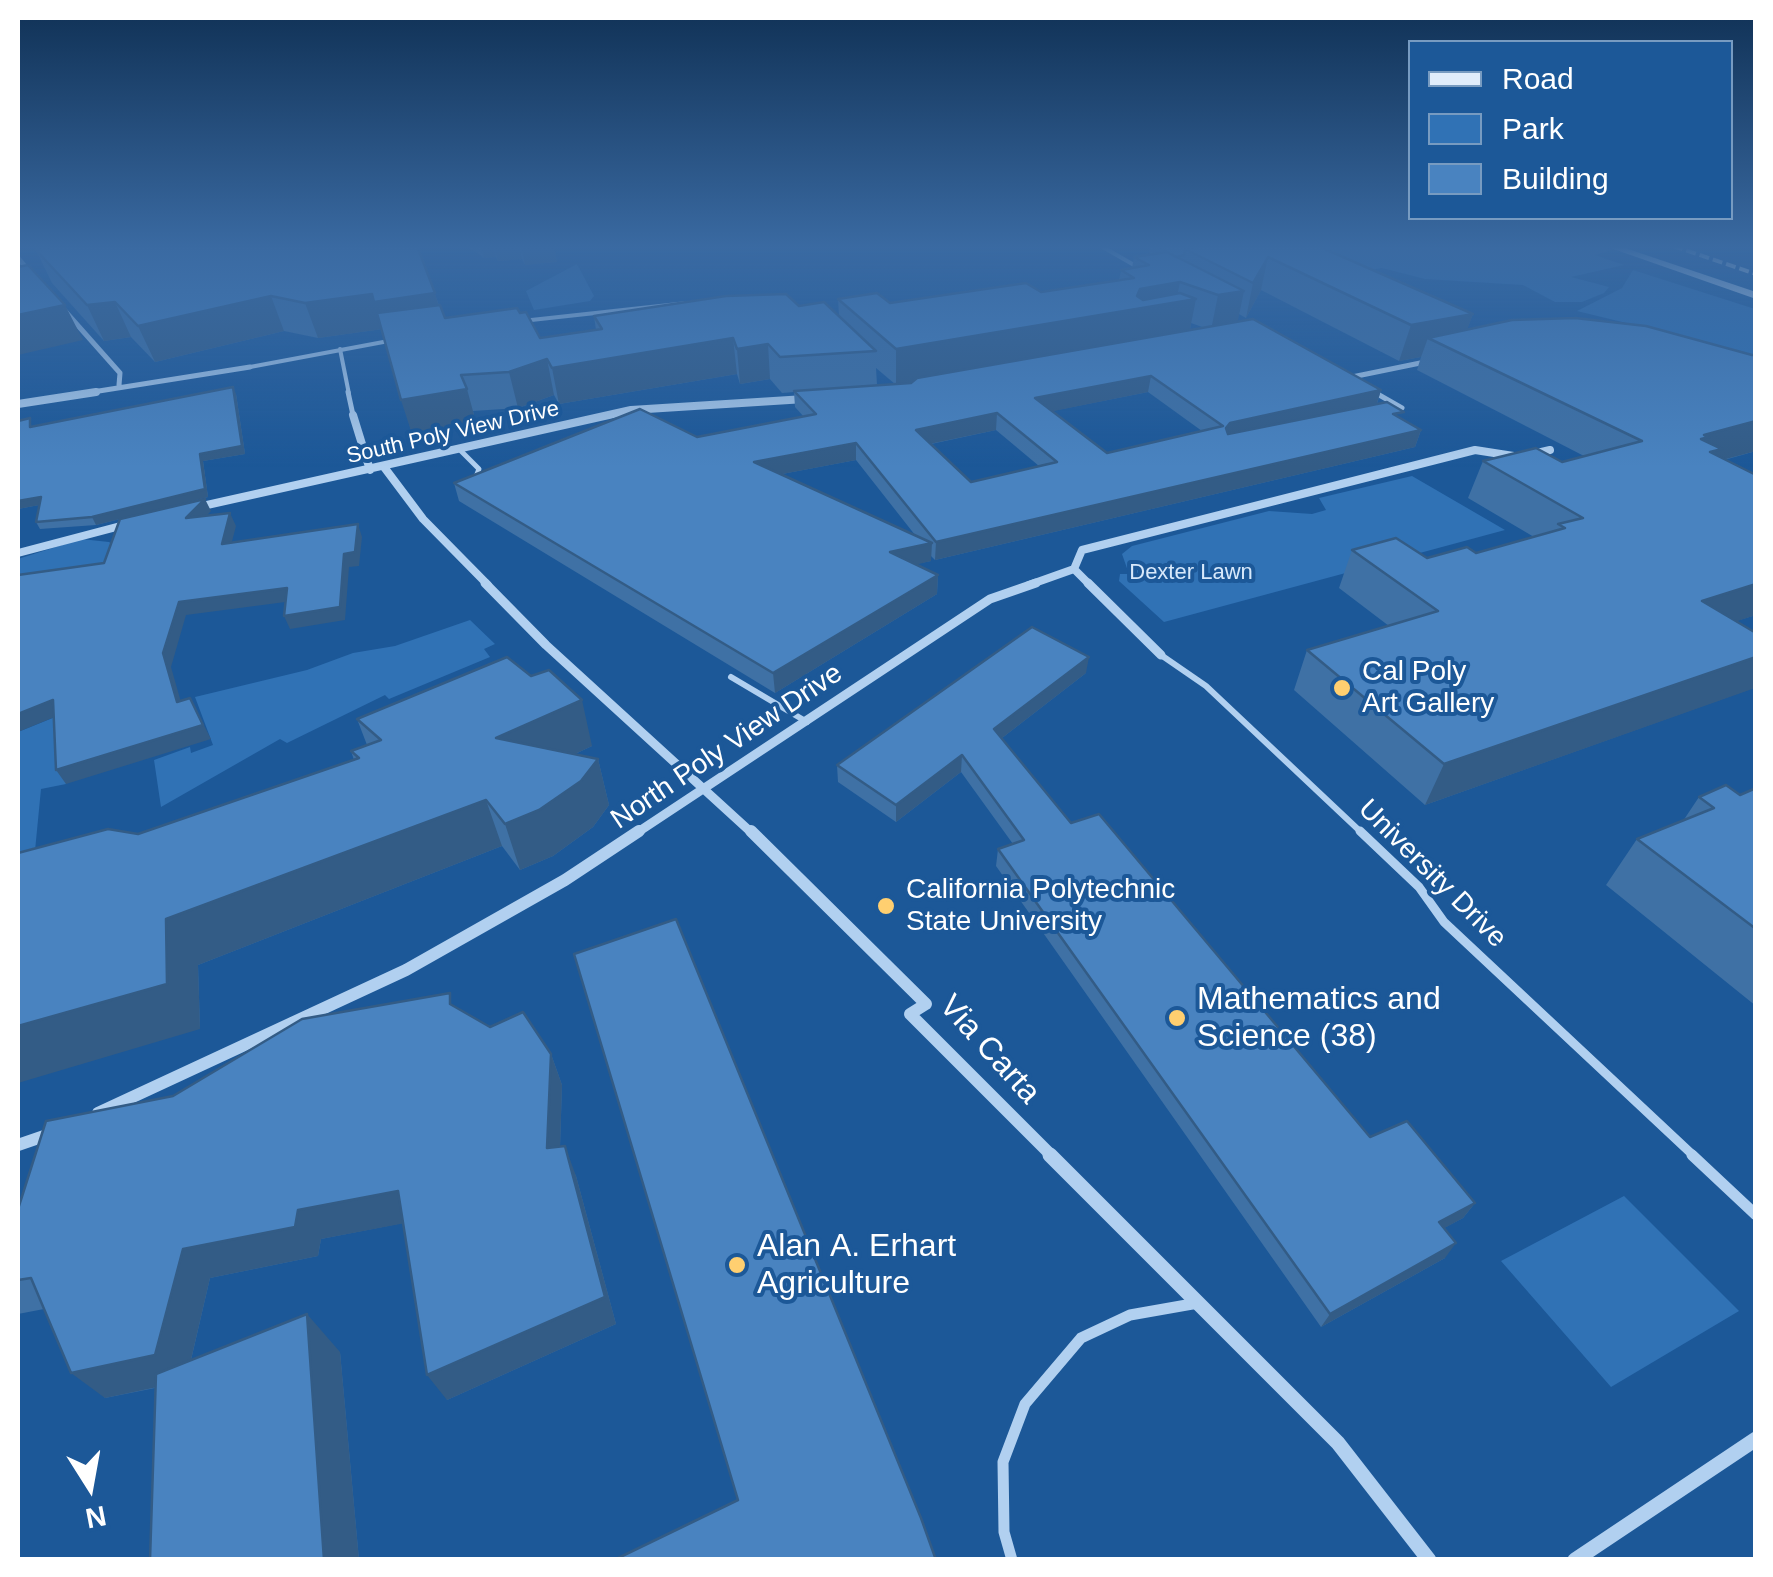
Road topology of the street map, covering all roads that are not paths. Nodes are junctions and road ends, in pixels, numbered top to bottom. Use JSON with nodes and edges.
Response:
{"nodes":[{"id":1,"x":73,"y":320,"type":"edge"},
{"id":2,"x":534,"y":320,"type":"edge"},
{"id":3,"x":510,"y":323,"type":"edge"},
{"id":4,"x":402,"y":339,"type":"edge"},
{"id":5,"x":340,"y":349,"type":"junction"},
{"id":6,"x":1443,"y":358,"type":"edge"},
{"id":7,"x":250,"y":368,"type":"joint"},
{"id":8,"x":1332,"y":370,"type":"edge"},
{"id":9,"x":1347,"y":378,"type":"junction"},
{"id":10,"x":120,"y":385,"type":"junction"},
{"id":11,"x":822,"y":398,"type":"edge"},
{"id":12,"x":18,"y":404,"type":"edge"},
{"id":13,"x":1383,"y":412,"type":"edge"},
{"id":14,"x":353,"y":416,"type":"joint"},
{"id":15,"x":460,"y":450,"type":"junction"},
{"id":16,"x":1550,"y":450,"type":"edge"},
{"id":17,"x":384,"y":467,"type":"junction"},
{"id":18,"x":370,"y":470,"type":"junction"},
{"id":19,"x":464,"y":489,"type":"edge"},
{"id":20,"x":191,"y":508,"type":"edge"},
{"id":21,"x":139,"y":521,"type":"edge"},
{"id":22,"x":18,"y":552,"type":"edge"},
{"id":23,"x":1074,"y":569,"type":"junction"},
{"id":24,"x":1160,"y":654,"type":"joint"},
{"id":25,"x":731,"y":678,"type":"dead end"},
{"id":26,"x":807,"y":722,"type":"junction"},
{"id":27,"x":706,"y":788,"type":"junction"},
{"id":28,"x":84,"y":1119,"type":"edge"},
{"id":29,"x":66,"y":1127,"type":"edge"},
{"id":30,"x":18,"y":1144,"type":"edge"},
{"id":31,"x":1756,"y":1215,"type":"edge"},
{"id":32,"x":1198,"y":1303,"type":"junction"},
{"id":33,"x":1756,"y":1438,"type":"edge"},
{"id":34,"x":1012,"y":1560,"type":"edge"},
{"id":35,"x":1429,"y":1560,"type":"edge"},
{"id":36,"x":1575,"y":1560,"type":"edge"}],
"edges":[{"from":1,"to":10,"type":"street"},
{"from":2,"to":3,"type":"lane"},
{"from":4,"to":5,"type":"lane"},
{"from":5,"to":7,"type":"lane"},
{"from":5,"to":14,"type":"lane"},
{"from":6,"to":9,"type":"street"},
{"from":7,"to":10,"type":"street"},
{"from":8,"to":9,"type":"lane"},
{"from":9,"to":13,"type":"lane"},
{"from":10,"to":12,"type":"street"},
{"from":11,"to":15,"type":"street","name":"South Poly View Drive"},
{"from":14,"to":18,"type":"street"},
{"from":15,"to":17,"type":"street","name":"South Poly View Drive"},
{"from":15,"to":19,"type":"lane"},
{"from":16,"to":23,"type":"street","name":"North Poly View Drive"},
{"from":17,"to":18,"type":"street","name":"South Poly View Drive"},
{"from":17,"to":27,"type":"street","name":"Via Carta"},
{"from":18,"to":20,"type":"street","name":"South Poly View Drive"},
{"from":21,"to":22,"type":"street"},
{"from":23,"to":24,"type":"street","name":"University Drive"},
{"from":23,"to":26,"type":"street","name":"North Poly View Drive"},
{"from":24,"to":31,"type":"lane","name":"University Drive"},
{"from":25,"to":26,"type":"lane"},
{"from":26,"to":27,"type":"street","name":"North Poly View Drive"},
{"from":27,"to":28,"type":"street","name":"North Poly View Drive"},
{"from":27,"to":32,"type":"street","name":"Via Carta"},
{"from":29,"to":30,"type":"street"},
{"from":32,"to":34,"type":"lane"},
{"from":32,"to":35,"type":"street","name":"Via Carta"},
{"from":33,"to":36,"type":"street"}]}
